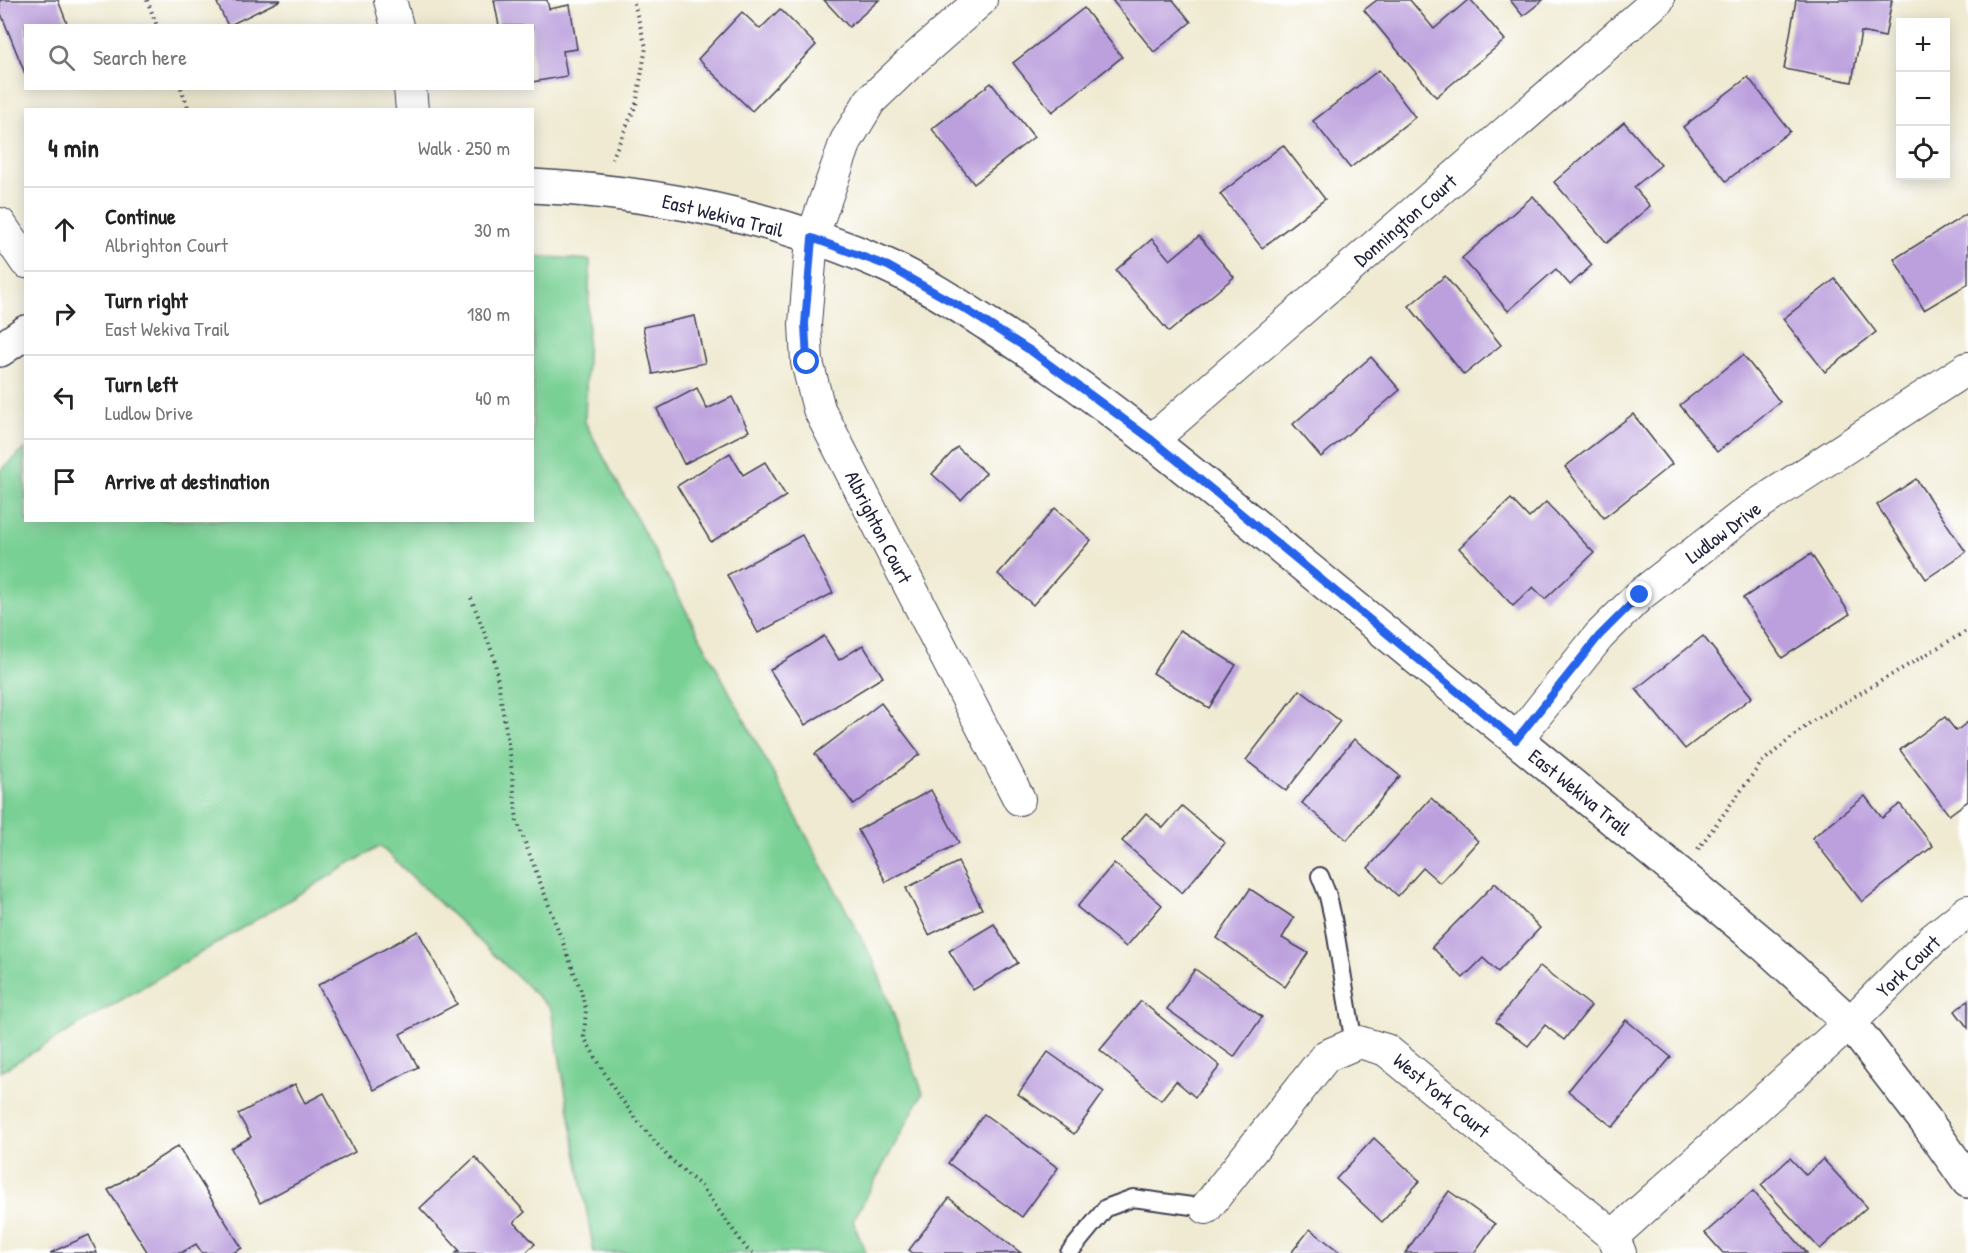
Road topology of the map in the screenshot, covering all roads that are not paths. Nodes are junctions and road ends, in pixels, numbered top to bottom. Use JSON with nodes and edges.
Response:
{"nodes":[{"id":1,"x":390,"y":0,"type":"edge"},
{"id":2,"x":981,"y":0,"type":"edge"},
{"id":3,"x":1658,"y":0,"type":"edge"},
{"id":4,"x":396,"y":24,"type":"edge"},
{"id":5,"x":410,"y":90,"type":"edge"},
{"id":6,"x":412,"y":108,"type":"edge"},
{"id":7,"x":534,"y":186,"type":"edge"},
{"id":8,"x":0,"y":224,"type":"edge"},
{"id":9,"x":812,"y":238,"type":"junction"},
{"id":10,"x":24,"y":259,"type":"edge"},
{"id":11,"x":24,"y":333,"type":"edge"},
{"id":12,"x":0,"y":350,"type":"edge"},
{"id":13,"x":1968,"y":368,"type":"edge"},
{"id":14,"x":1152,"y":440,"type":"junction"},
{"id":15,"x":1516,"y":740,"type":"junction"},
{"id":16,"x":1019,"y":799,"type":"dead end"},
{"id":17,"x":1320,"y":876,"type":"dead end"},
{"id":18,"x":1968,"y":911,"type":"edge"},
{"id":19,"x":1850,"y":1023,"type":"junction"},
{"id":20,"x":1353,"y":1044,"type":"junction"},
{"id":21,"x":1968,"y":1181,"type":"edge"},
{"id":22,"x":1206,"y":1208,"type":"joint"},
{"id":23,"x":1616,"y":1245,"type":"edge"},
{"id":24,"x":1069,"y":1253,"type":"edge"}],
"edges":[{"from":1,"to":4,"type":"street"},
{"from":2,"to":9,"type":"street","name":"Albrighton Court"},
{"from":3,"to":14,"type":"street","name":"Donnington Court"},
{"from":5,"to":6,"type":"street"},
{"from":7,"to":9,"type":"street","name":"East Wekiva Trail"},
{"from":8,"to":10,"type":"street"},
{"from":9,"to":14,"type":"street","name":"East Wekiva Trail"},
{"from":9,"to":16,"type":"street","name":"Albrighton Court"},
{"from":11,"to":12,"type":"street"},
{"from":13,"to":15,"type":"street","name":"Ludlow Drive"},
{"from":14,"to":15,"type":"street","name":"East Wekiva Trail"},
{"from":15,"to":19,"type":"street","name":"East Wekiva Trail"},
{"from":17,"to":20,"type":"lane"},
{"from":18,"to":19,"type":"street","name":"York Court"},
{"from":19,"to":21,"type":"street","name":"East Wekiva Trail"},
{"from":19,"to":23,"type":"street","name":"West York Court"},
{"from":20,"to":22,"type":"street"},
{"from":20,"to":23,"type":"street","name":"West York Court"},
{"from":22,"to":24,"type":"lane"}]}
